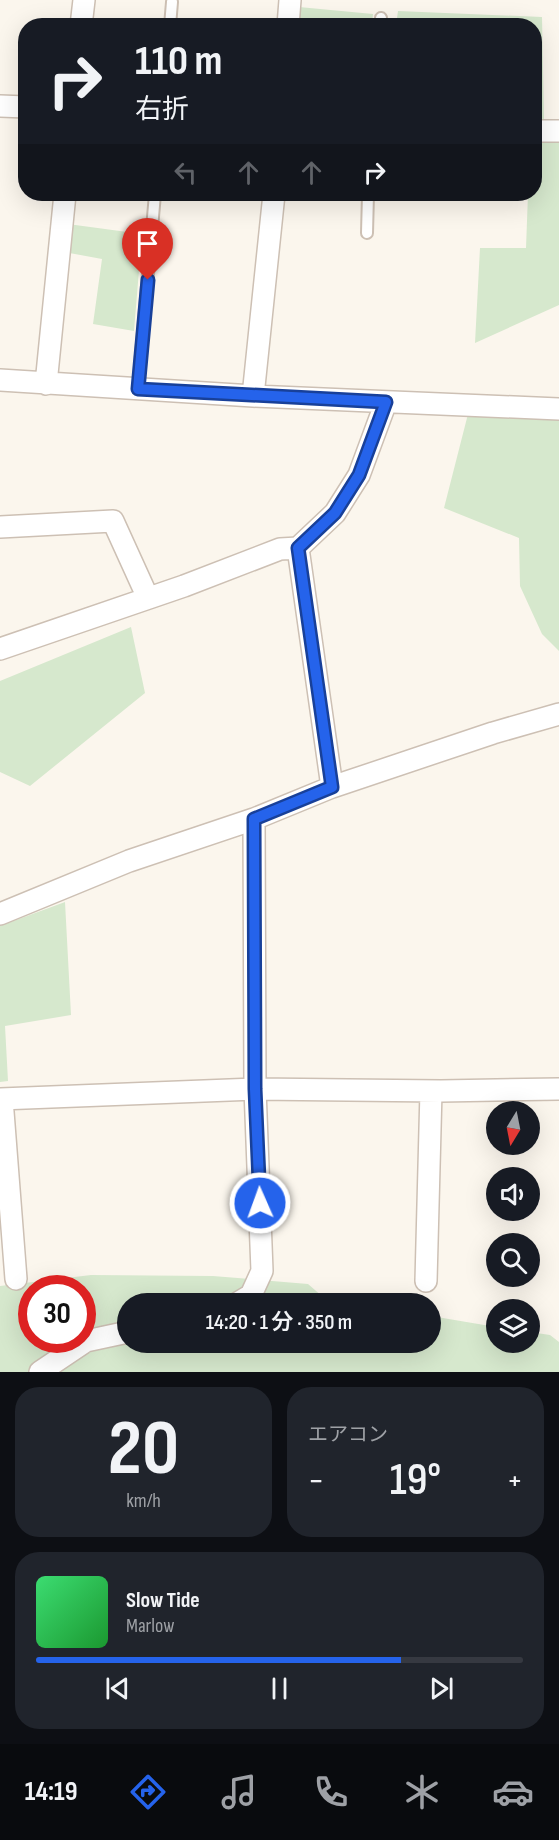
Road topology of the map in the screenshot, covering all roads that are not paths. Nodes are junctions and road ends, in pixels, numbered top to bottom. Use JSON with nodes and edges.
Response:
{"nodes":[{"id":1,"x":84,"y":0,"type":"edge"},
{"id":2,"x":290,"y":0,"type":"edge"},
{"id":3,"x":172,"y":2,"type":"dead end"},
{"id":4,"x":82,"y":18,"type":"edge"},
{"id":5,"x":171,"y":18,"type":"edge"},
{"id":6,"x":289,"y":18,"type":"edge"},
{"id":7,"x":0,"y":106,"type":"edge"},
{"id":8,"x":18,"y":106,"type":"edge"},
{"id":9,"x":542,"y":130,"type":"edge"},
{"id":10,"x":559,"y":131,"type":"edge"},
{"id":11,"x":64,"y":201,"type":"edge"},
{"id":12,"x":154,"y":201,"type":"edge"},
{"id":13,"x":273,"y":201,"type":"edge"},
{"id":14,"x":368,"y":201,"type":"edge"},
{"id":15,"x":367,"y":232,"type":"dead end"},
{"id":16,"x":0,"y":380,"type":"edge"},
{"id":17,"x":46,"y":384,"type":"junction"},
{"id":18,"x":138,"y":389,"type":"junction"},
{"id":19,"x":253,"y":396,"type":"junction"},
{"id":20,"x":386,"y":402,"type":"junction"},
{"id":21,"x":559,"y":409,"type":"edge"},
{"id":22,"x":0,"y":527,"type":"edge"},
{"id":23,"x":298,"y":548,"type":"junction"},
{"id":24,"x":148,"y":598,"type":"junction"},
{"id":25,"x":0,"y":650,"type":"edge"},
{"id":26,"x":559,"y":714,"type":"edge"},
{"id":27,"x":332,"y":787,"type":"junction"},
{"id":28,"x":254,"y":819,"type":"junction"},
{"id":29,"x":0,"y":914,"type":"edge"},
{"id":30,"x":255,"y":1089,"type":"junction"},
{"id":31,"x":559,"y":1089,"type":"edge"},
{"id":32,"x":431,"y":1091,"type":"junction"},
{"id":33,"x":1,"y":1099,"type":"edge"},
{"id":34,"x":16,"y":1279,"type":"dead end"},
{"id":35,"x":426,"y":1281,"type":"dead end"},
{"id":36,"x":252,"y":1293,"type":"edge"},
{"id":37,"x":117,"y":1334,"type":"edge"},
{"id":38,"x":40,"y":1372,"type":"edge"}],
"edges":[{"from":1,"to":4,"type":"street"},
{"from":2,"to":6,"type":"street"},
{"from":3,"to":5,"type":"lane"},
{"from":7,"to":8,"type":"street"},
{"from":9,"to":10,"type":"street"},
{"from":11,"to":17,"type":"street"},
{"from":12,"to":18,"type":"lane"},
{"from":13,"to":19,"type":"street"},
{"from":14,"to":15,"type":"lane"},
{"from":16,"to":17,"type":"street"},
{"from":17,"to":18,"type":"street"},
{"from":18,"to":19,"type":"street"},
{"from":19,"to":20,"type":"street"},
{"from":20,"to":21,"type":"street"},
{"from":20,"to":23,"type":"street"},
{"from":22,"to":24,"type":"street"},
{"from":23,"to":24,"type":"street"},
{"from":23,"to":27,"type":"street"},
{"from":24,"to":25,"type":"street"},
{"from":26,"to":27,"type":"street"},
{"from":27,"to":28,"type":"street"},
{"from":28,"to":29,"type":"street"},
{"from":28,"to":30,"type":"street"},
{"from":30,"to":32,"type":"street"},
{"from":30,"to":33,"type":"street"},
{"from":30,"to":36,"type":"street"},
{"from":31,"to":32,"type":"street"},
{"from":32,"to":35,"type":"street"},
{"from":33,"to":34,"type":"street"},
{"from":37,"to":38,"type":"street"}]}
